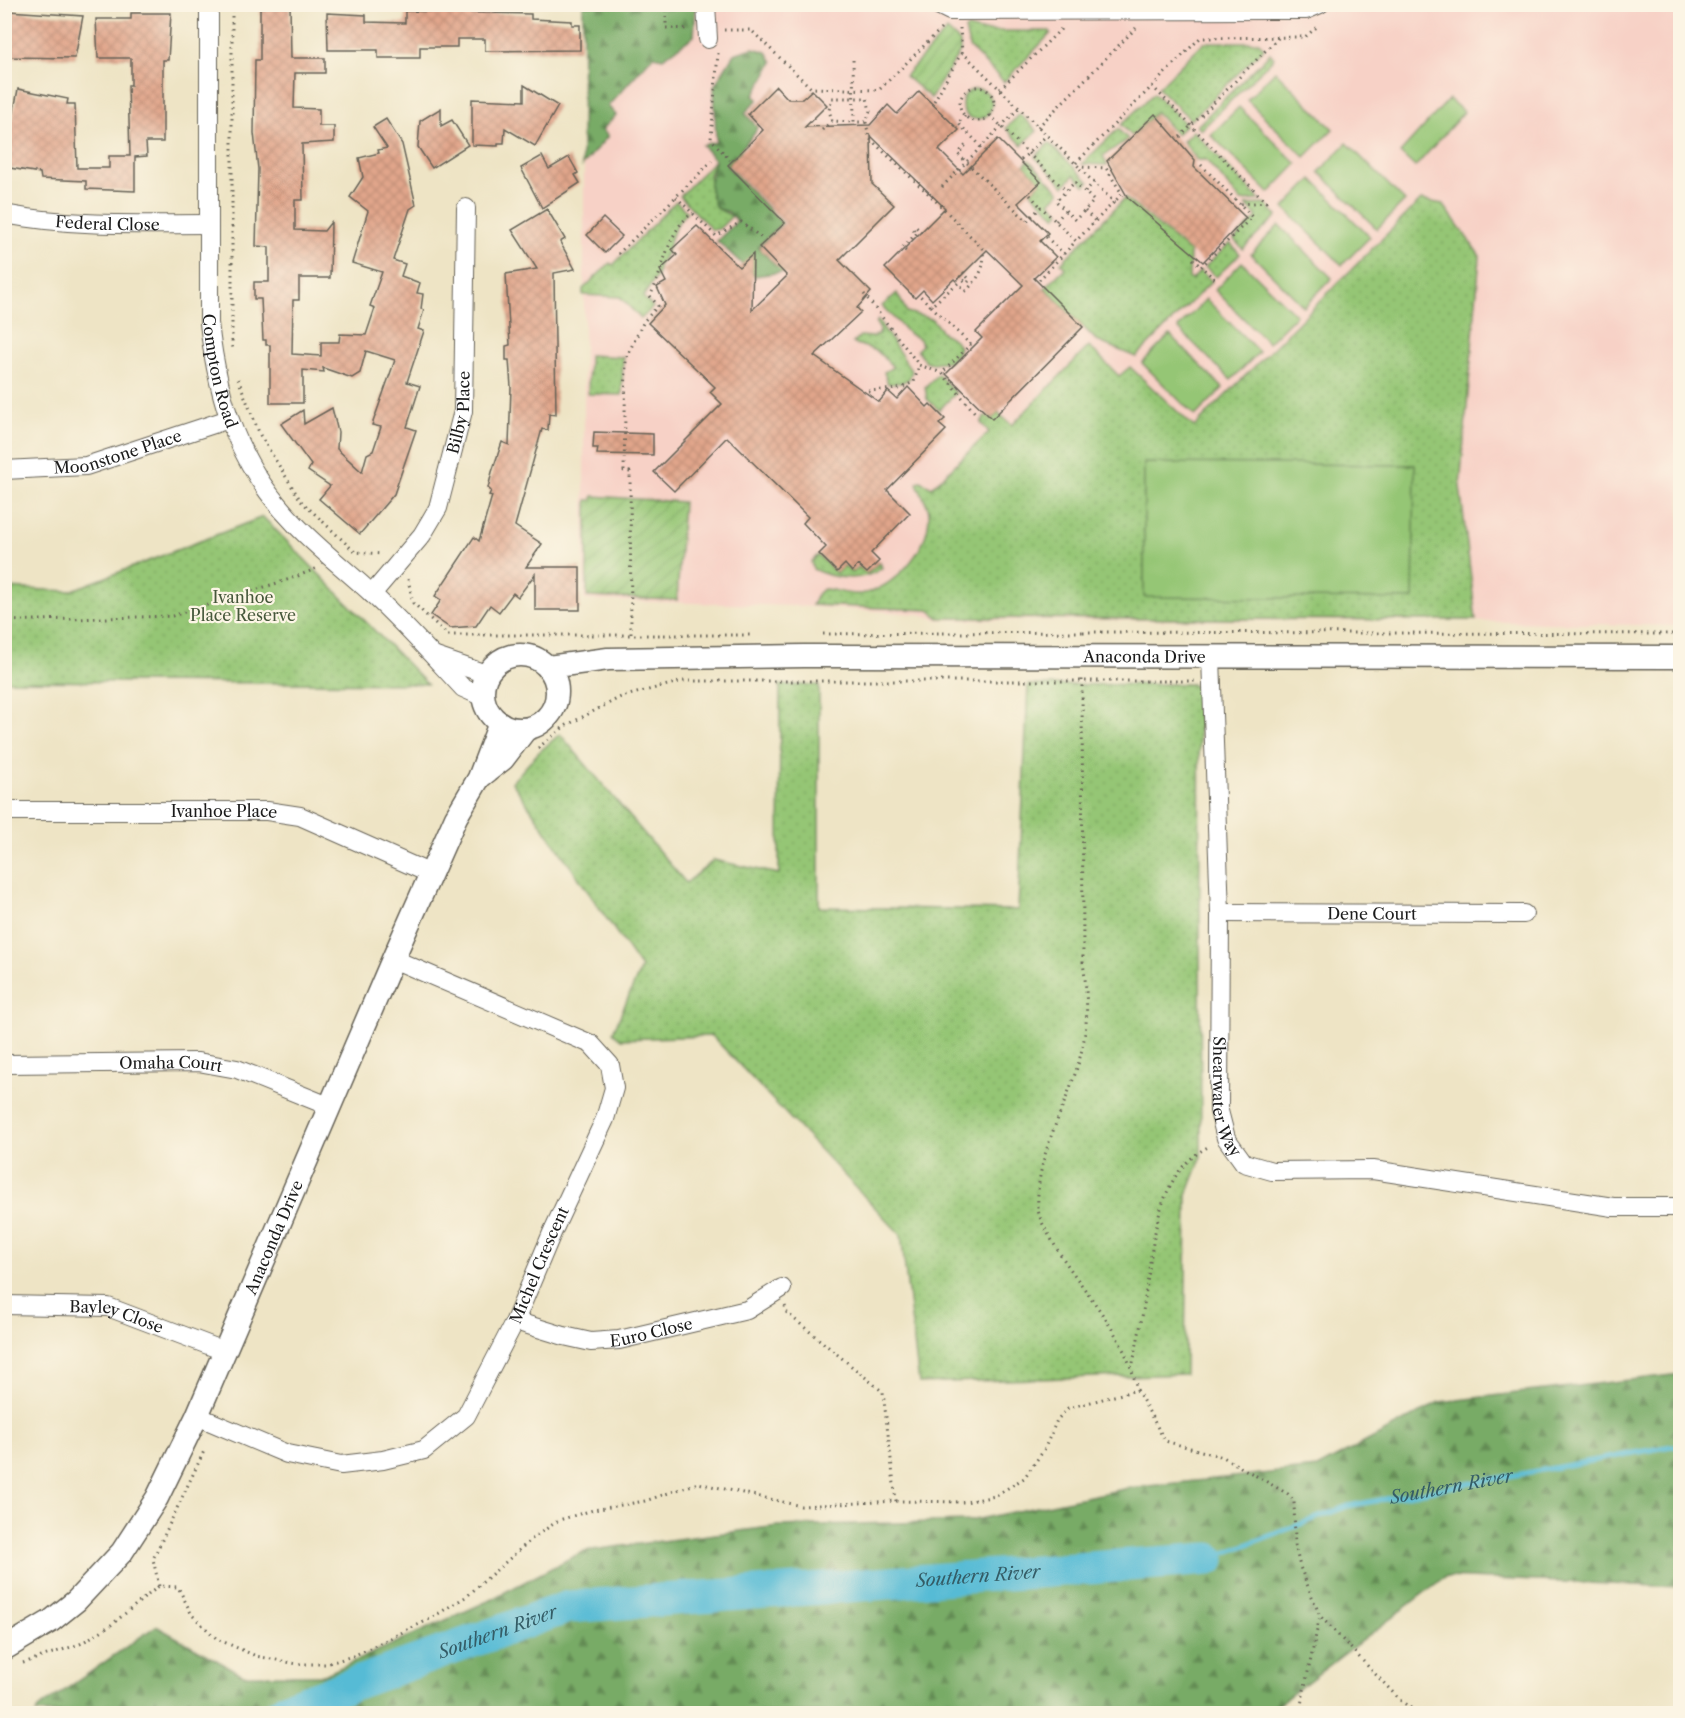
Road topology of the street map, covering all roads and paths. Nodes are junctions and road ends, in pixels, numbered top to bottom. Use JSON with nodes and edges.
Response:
{"nodes":[{"id":1,"x":209,"y":4,"type":"edge"},
{"id":2,"x":232,"y":4,"type":"edge"},
{"id":3,"x":666,"y":4,"type":"edge"},
{"id":4,"x":706,"y":4,"type":"edge"},
{"id":5,"x":936,"y":4,"type":"edge"},
{"id":6,"x":1320,"y":4,"type":"edge"},
{"id":7,"x":947,"y":23,"type":"dead end"},
{"id":8,"x":1142,"y":23,"type":"dead end"},
{"id":9,"x":1320,"y":24,"type":"dead end"},
{"id":10,"x":960,"y":26,"type":"dead end"},
{"id":11,"x":1062,"y":28,"type":"dead end"},
{"id":12,"x":1279,"y":38,"type":"junction"},
{"id":13,"x":711,"y":39,"type":"junction"},
{"id":14,"x":962,"y":52,"type":"junction"},
{"id":15,"x":853,"y":57,"type":"dead end"},
{"id":16,"x":996,"y":85,"type":"junction"},
{"id":17,"x":1152,"y":86,"type":"junction"},
{"id":18,"x":1000,"y":89,"type":"junction"},
{"id":19,"x":853,"y":90,"type":"junction"},
{"id":20,"x":990,"y":92,"type":"junction"},
{"id":21,"x":853,"y":97,"type":"junction"},
{"id":22,"x":934,"y":101,"type":"dead end"},
{"id":23,"x":1019,"y":108,"type":"junction"},
{"id":24,"x":990,"y":115,"type":"junction"},
{"id":25,"x":965,"y":116,"type":"junction"},
{"id":26,"x":832,"y":121,"type":"junction"},
{"id":27,"x":854,"y":122,"type":"junction"},
{"id":28,"x":866,"y":122,"type":"junction"},
{"id":29,"x":1192,"y":125,"type":"junction"},
{"id":30,"x":1000,"y":126,"type":"junction"},
{"id":31,"x":1038,"y":127,"type":"junction"},
{"id":32,"x":822,"y":130,"type":"dead end"},
{"id":33,"x":1047,"y":135,"type":"junction"},
{"id":34,"x":1180,"y":137,"type":"dead end"},
{"id":35,"x":966,"y":146,"type":"dead end"},
{"id":36,"x":981,"y":146,"type":"junction"},
{"id":37,"x":986,"y":151,"type":"dead end"},
{"id":38,"x":1027,"y":153,"type":"junction"},
{"id":39,"x":712,"y":160,"type":"dead end"},
{"id":40,"x":730,"y":160,"type":"dead end"},
{"id":41,"x":1021,"y":160,"type":"dead end"},
{"id":42,"x":966,"y":162,"type":"junction"},
{"id":43,"x":1075,"y":164,"type":"junction"},
{"id":44,"x":1201,"y":165,"type":"dead end"},
{"id":45,"x":1079,"y":167,"type":"junction"},
{"id":46,"x":1094,"y":182,"type":"junction"},
{"id":47,"x":942,"y":187,"type":"dead end"},
{"id":48,"x":1066,"y":191,"type":"junction"},
{"id":49,"x":1085,"y":192,"type":"junction"},
{"id":50,"x":1030,"y":195,"type":"dead end"},
{"id":51,"x":676,"y":196,"type":"junction"},
{"id":52,"x":1115,"y":202,"type":"junction"},
{"id":53,"x":1240,"y":204,"type":"junction"},
{"id":54,"x":1041,"y":207,"type":"junction"},
{"id":55,"x":466,"y":208,"type":"dead end"},
{"id":56,"x":1065,"y":211,"type":"junction"},
{"id":57,"x":1085,"y":211,"type":"junction"},
{"id":58,"x":693,"y":213,"type":"junction"},
{"id":59,"x":4,"y":214,"type":"edge"},
{"id":60,"x":1056,"y":221,"type":"junction"},
{"id":61,"x":1096,"y":222,"type":"junction"},
{"id":62,"x":209,"y":224,"type":"junction"},
{"id":63,"x":923,"y":233,"type":"dead end"},
{"id":64,"x":1046,"y":237,"type":"dead end"},
{"id":65,"x":764,"y":239,"type":"dead end"},
{"id":66,"x":1076,"y":241,"type":"junction"},
{"id":67,"x":906,"y":251,"type":"dead end"},
{"id":68,"x":618,"y":254,"type":"dead end"},
{"id":69,"x":1064,"y":254,"type":"junction"},
{"id":70,"x":1193,"y":259,"type":"dead end"},
{"id":71,"x":1201,"y":267,"type":"junction"},
{"id":72,"x":963,"y":272,"type":"dead end"},
{"id":73,"x":959,"y":276,"type":"dead end"},
{"id":74,"x":1039,"y":280,"type":"dead end"},
{"id":75,"x":1216,"y":280,"type":"dead end"},
{"id":76,"x":864,"y":294,"type":"dead end"},
{"id":77,"x":919,"y":295,"type":"dead end"},
{"id":78,"x":931,"y":306,"type":"junction"},
{"id":79,"x":233,"y":355,"type":"dead end"},
{"id":80,"x":919,"y":365,"type":"junction"},
{"id":81,"x":237,"y":371,"type":"dead end"},
{"id":82,"x":942,"y":373,"type":"junction"},
{"id":83,"x":868,"y":391,"type":"dead end"},
{"id":84,"x":976,"y":414,"type":"dead end"},
{"id":85,"x":229,"y":419,"type":"junction"},
{"id":86,"x":4,"y":470,"type":"edge"},
{"id":87,"x":387,"y":557,"type":"dead end"},
{"id":88,"x":320,"y":566,"type":"dead end"},
{"id":89,"x":405,"y":574,"type":"dead end"},
{"id":90,"x":372,"y":594,"type":"junction"},
{"id":91,"x":4,"y":621,"type":"edge"},
{"id":92,"x":1083,"y":632,"type":"junction"},
{"id":93,"x":631,"y":634,"type":"junction"},
{"id":94,"x":817,"y":634,"type":"dead end"},
{"id":95,"x":1680,"y":634,"type":"edge"},
{"id":96,"x":761,"y":635,"type":"dead end"},
{"id":97,"x":434,"y":657,"type":"junction"},
{"id":98,"x":1082,"y":657,"type":"junction"},
{"id":99,"x":1211,"y":657,"type":"junction"},
{"id":100,"x":1680,"y":657,"type":"edge"},
{"id":101,"x":486,"y":674,"type":"junction"},
{"id":102,"x":552,"y":677,"type":"junction"},
{"id":103,"x":1082,"y":681,"type":"junction"},
{"id":104,"x":1212,"y":681,"type":"junction"},
{"id":105,"x":483,"y":697,"type":"junction"},
{"id":106,"x":500,"y":723,"type":"junction"},
{"id":107,"x":526,"y":729,"type":"junction"},
{"id":108,"x":530,"y":756,"type":"dead end"},
{"id":109,"x":479,"y":778,"type":"junction"},
{"id":110,"x":4,"y":811,"type":"edge"},
{"id":111,"x":430,"y":874,"type":"junction"},
{"id":112,"x":1220,"y":913,"type":"junction"},
{"id":113,"x":1524,"y":914,"type":"dead end"},
{"id":114,"x":393,"y":959,"type":"junction"},
{"id":115,"x":5,"y":1064,"type":"edge"},
{"id":116,"x":331,"y":1107,"type":"junction"},
{"id":117,"x":1226,"y":1138,"type":"junction"},
{"id":118,"x":1680,"y":1207,"type":"edge"},
{"id":119,"x":782,"y":1288,"type":"joint"},
{"id":120,"x":4,"y":1305,"type":"edge"},
{"id":121,"x":515,"y":1321,"type":"junction"},
{"id":122,"x":224,"y":1351,"type":"junction"},
{"id":123,"x":1132,"y":1364,"type":"junction"},
{"id":124,"x":1137,"y":1390,"type":"junction"},
{"id":125,"x":207,"y":1421,"type":"junction"},
{"id":126,"x":896,"y":1501,"type":"junction"},
{"id":127,"x":159,"y":1586,"type":"junction"},
{"id":128,"x":1320,"y":1616,"type":"junction"},
{"id":129,"x":10,"y":1658,"type":"edge"},
{"id":130,"x":1299,"y":1713,"type":"edge"},
{"id":131,"x":1419,"y":1713,"type":"edge"}],
"edges":[{"from":1,"to":62,"type":"street","name":"Compton Road"},
{"from":2,"to":79,"type":"path"},
{"from":3,"to":13,"type":"path"},
{"from":4,"to":13,"type":"street"},
{"from":5,"to":6,"type":"street"},
{"from":7,"to":19,"type":"path"},
{"from":8,"to":31,"type":"path"},
{"from":9,"to":12,"type":"path"},
{"from":10,"to":14,"type":"path"},
{"from":11,"to":18,"type":"path"},
{"from":12,"to":17,"type":"path"},
{"from":12,"to":29,"type":"path"},
{"from":13,"to":19,"type":"path"},
{"from":13,"to":40,"type":"path"},
{"from":14,"to":16,"type":"path"},
{"from":14,"to":22,"type":"path"},
{"from":15,"to":19,"type":"path"},
{"from":16,"to":18,"type":"path"},
{"from":16,"to":20,"type":"path"},
{"from":17,"to":29,"type":"path"},
{"from":17,"to":43,"type":"path"},
{"from":18,"to":23,"type":"path"},
{"from":19,"to":21,"type":"path"},
{"from":20,"to":24,"type":"path"},
{"from":20,"to":25,"type":"path"},
{"from":21,"to":26,"type":"path"},
{"from":21,"to":27,"type":"path"},
{"from":21,"to":28,"type":"path"},
{"from":23,"to":30,"type":"path"},
{"from":23,"to":31,"type":"path"},
{"from":24,"to":25,"type":"path"},
{"from":24,"to":30,"type":"path"},
{"from":25,"to":36,"type":"path"},
{"from":26,"to":27,"type":"path"},
{"from":26,"to":32,"type":"path"},
{"from":27,"to":28,"type":"path"},
{"from":28,"to":78,"type":"path"},
{"from":29,"to":34,"type":"path"},
{"from":29,"to":53,"type":"path"},
{"from":30,"to":36,"type":"path"},
{"from":30,"to":38,"type":"path"},
{"from":31,"to":33,"type":"path"},
{"from":33,"to":38,"type":"path"},
{"from":33,"to":43,"type":"path"},
{"from":35,"to":42,"type":"path"},
{"from":36,"to":37,"type":"path"},
{"from":36,"to":42,"type":"path"},
{"from":38,"to":41,"type":"path"},
{"from":38,"to":48,"type":"path"},
{"from":39,"to":51,"type":"path"},
{"from":42,"to":47,"type":"path"},
{"from":42,"to":54,"type":"path"},
{"from":43,"to":45,"type":"path"},
{"from":44,"to":53,"type":"path"},
{"from":45,"to":46,"type":"path"},
{"from":45,"to":52,"type":"path"},
{"from":46,"to":49,"type":"path"},
{"from":46,"to":52,"type":"path"},
{"from":48,"to":49,"type":"path"},
{"from":48,"to":56,"type":"path"},
{"from":49,"to":57,"type":"path"},
{"from":50,"to":54,"type":"path"},
{"from":51,"to":58,"type":"path"},
{"from":51,"to":68,"type":"path"},
{"from":52,"to":61,"type":"path"},
{"from":53,"to":71,"type":"path"},
{"from":54,"to":60,"type":"path"},
{"from":55,"to":90,"type":"street","name":"Bilby Place"},
{"from":56,"to":57,"type":"path"},
{"from":56,"to":60,"type":"path"},
{"from":57,"to":61,"type":"path"},
{"from":58,"to":65,"type":"path"},
{"from":58,"to":93,"type":"path"},
{"from":59,"to":62,"type":"street","name":"Federal Close"},
{"from":60,"to":66,"type":"path"},
{"from":61,"to":66,"type":"path"},
{"from":62,"to":85,"type":"street","name":"Compton Road"},
{"from":63,"to":67,"type":"path"},
{"from":64,"to":69,"type":"path"},
{"from":66,"to":69,"type":"path"},
{"from":69,"to":74,"type":"path"},
{"from":70,"to":71,"type":"path"},
{"from":71,"to":75,"type":"path"},
{"from":72,"to":73,"type":"path"},
{"from":76,"to":80,"type":"path"},
{"from":77,"to":78,"type":"path"},
{"from":78,"to":82,"type":"path"},
{"from":80,"to":82,"type":"path"},
{"from":80,"to":83,"type":"path"},
{"from":81,"to":87,"type":"path"},
{"from":82,"to":84,"type":"path"},
{"from":85,"to":86,"type":"street","name":"Moonstone Place"},
{"from":85,"to":90,"type":"street","name":"Compton Road"},
{"from":88,"to":91,"type":"path"},
{"from":89,"to":93,"type":"path"},
{"from":90,"to":97,"type":"street","name":"Compton Road"},
{"from":92,"to":94,"type":"path"},
{"from":92,"to":95,"type":"path"},
{"from":92,"to":98,"type":"path"},
{"from":93,"to":96,"type":"path"},
{"from":97,"to":101,"type":"street","name":"Compton Road"},
{"from":97,"to":105,"type":"street","name":"Compton Road"},
{"from":98,"to":99,"type":"main road","name":"Anaconda Drive"},
{"from":98,"to":102,"type":"main road","name":"Anaconda Drive"},
{"from":98,"to":103,"type":"path"},
{"from":99,"to":100,"type":"main road","name":"Anaconda Drive"},
{"from":99,"to":104,"type":"street","name":"Shearwater Way"},
{"from":101,"to":102,"type":"main road"},
{"from":101,"to":105,"type":"main road"},
{"from":102,"to":107,"type":"main road","name":"Anaconda Drive"},
{"from":103,"to":104,"type":"path"},
{"from":103,"to":108,"type":"path"},
{"from":103,"to":123,"type":"path"},
{"from":104,"to":112,"type":"street","name":"Shearwater Way"},
{"from":105,"to":106,"type":"main road"},
{"from":106,"to":107,"type":"main road"},
{"from":106,"to":109,"type":"main road","name":"Anaconda Drive"},
{"from":107,"to":109,"type":"main road","name":"Anaconda Drive"},
{"from":109,"to":111,"type":"main road","name":"Anaconda Drive"},
{"from":110,"to":111,"type":"street","name":"Ivanhoe Place"},
{"from":111,"to":114,"type":"main road","name":"Anaconda Drive"},
{"from":112,"to":113,"type":"street","name":"Dene Court"},
{"from":112,"to":117,"type":"street","name":"Shearwater Way"},
{"from":114,"to":116,"type":"main road","name":"Anaconda Drive"},
{"from":114,"to":121,"type":"street","name":"Michel Crescent"},
{"from":115,"to":116,"type":"street","name":"Omaha Court"},
{"from":116,"to":122,"type":"main road","name":"Anaconda Drive"},
{"from":117,"to":118,"type":"street","name":"Shearwater Way"},
{"from":117,"to":123,"type":"path"},
{"from":119,"to":121,"type":"street","name":"Euro Close"},
{"from":119,"to":126,"type":"path"},
{"from":120,"to":122,"type":"street","name":"Bayley Close"},
{"from":121,"to":125,"type":"street","name":"Michel Crescent"},
{"from":122,"to":125,"type":"main road","name":"Anaconda Drive"},
{"from":123,"to":124,"type":"path"},
{"from":124,"to":126,"type":"path"},
{"from":124,"to":128,"type":"path"},
{"from":125,"to":127,"type":"path"},
{"from":125,"to":129,"type":"main road","name":"Anaconda Drive"},
{"from":126,"to":127,"type":"path"},
{"from":127,"to":129,"type":"path"},
{"from":128,"to":130,"type":"path"},
{"from":128,"to":131,"type":"path"}]}
